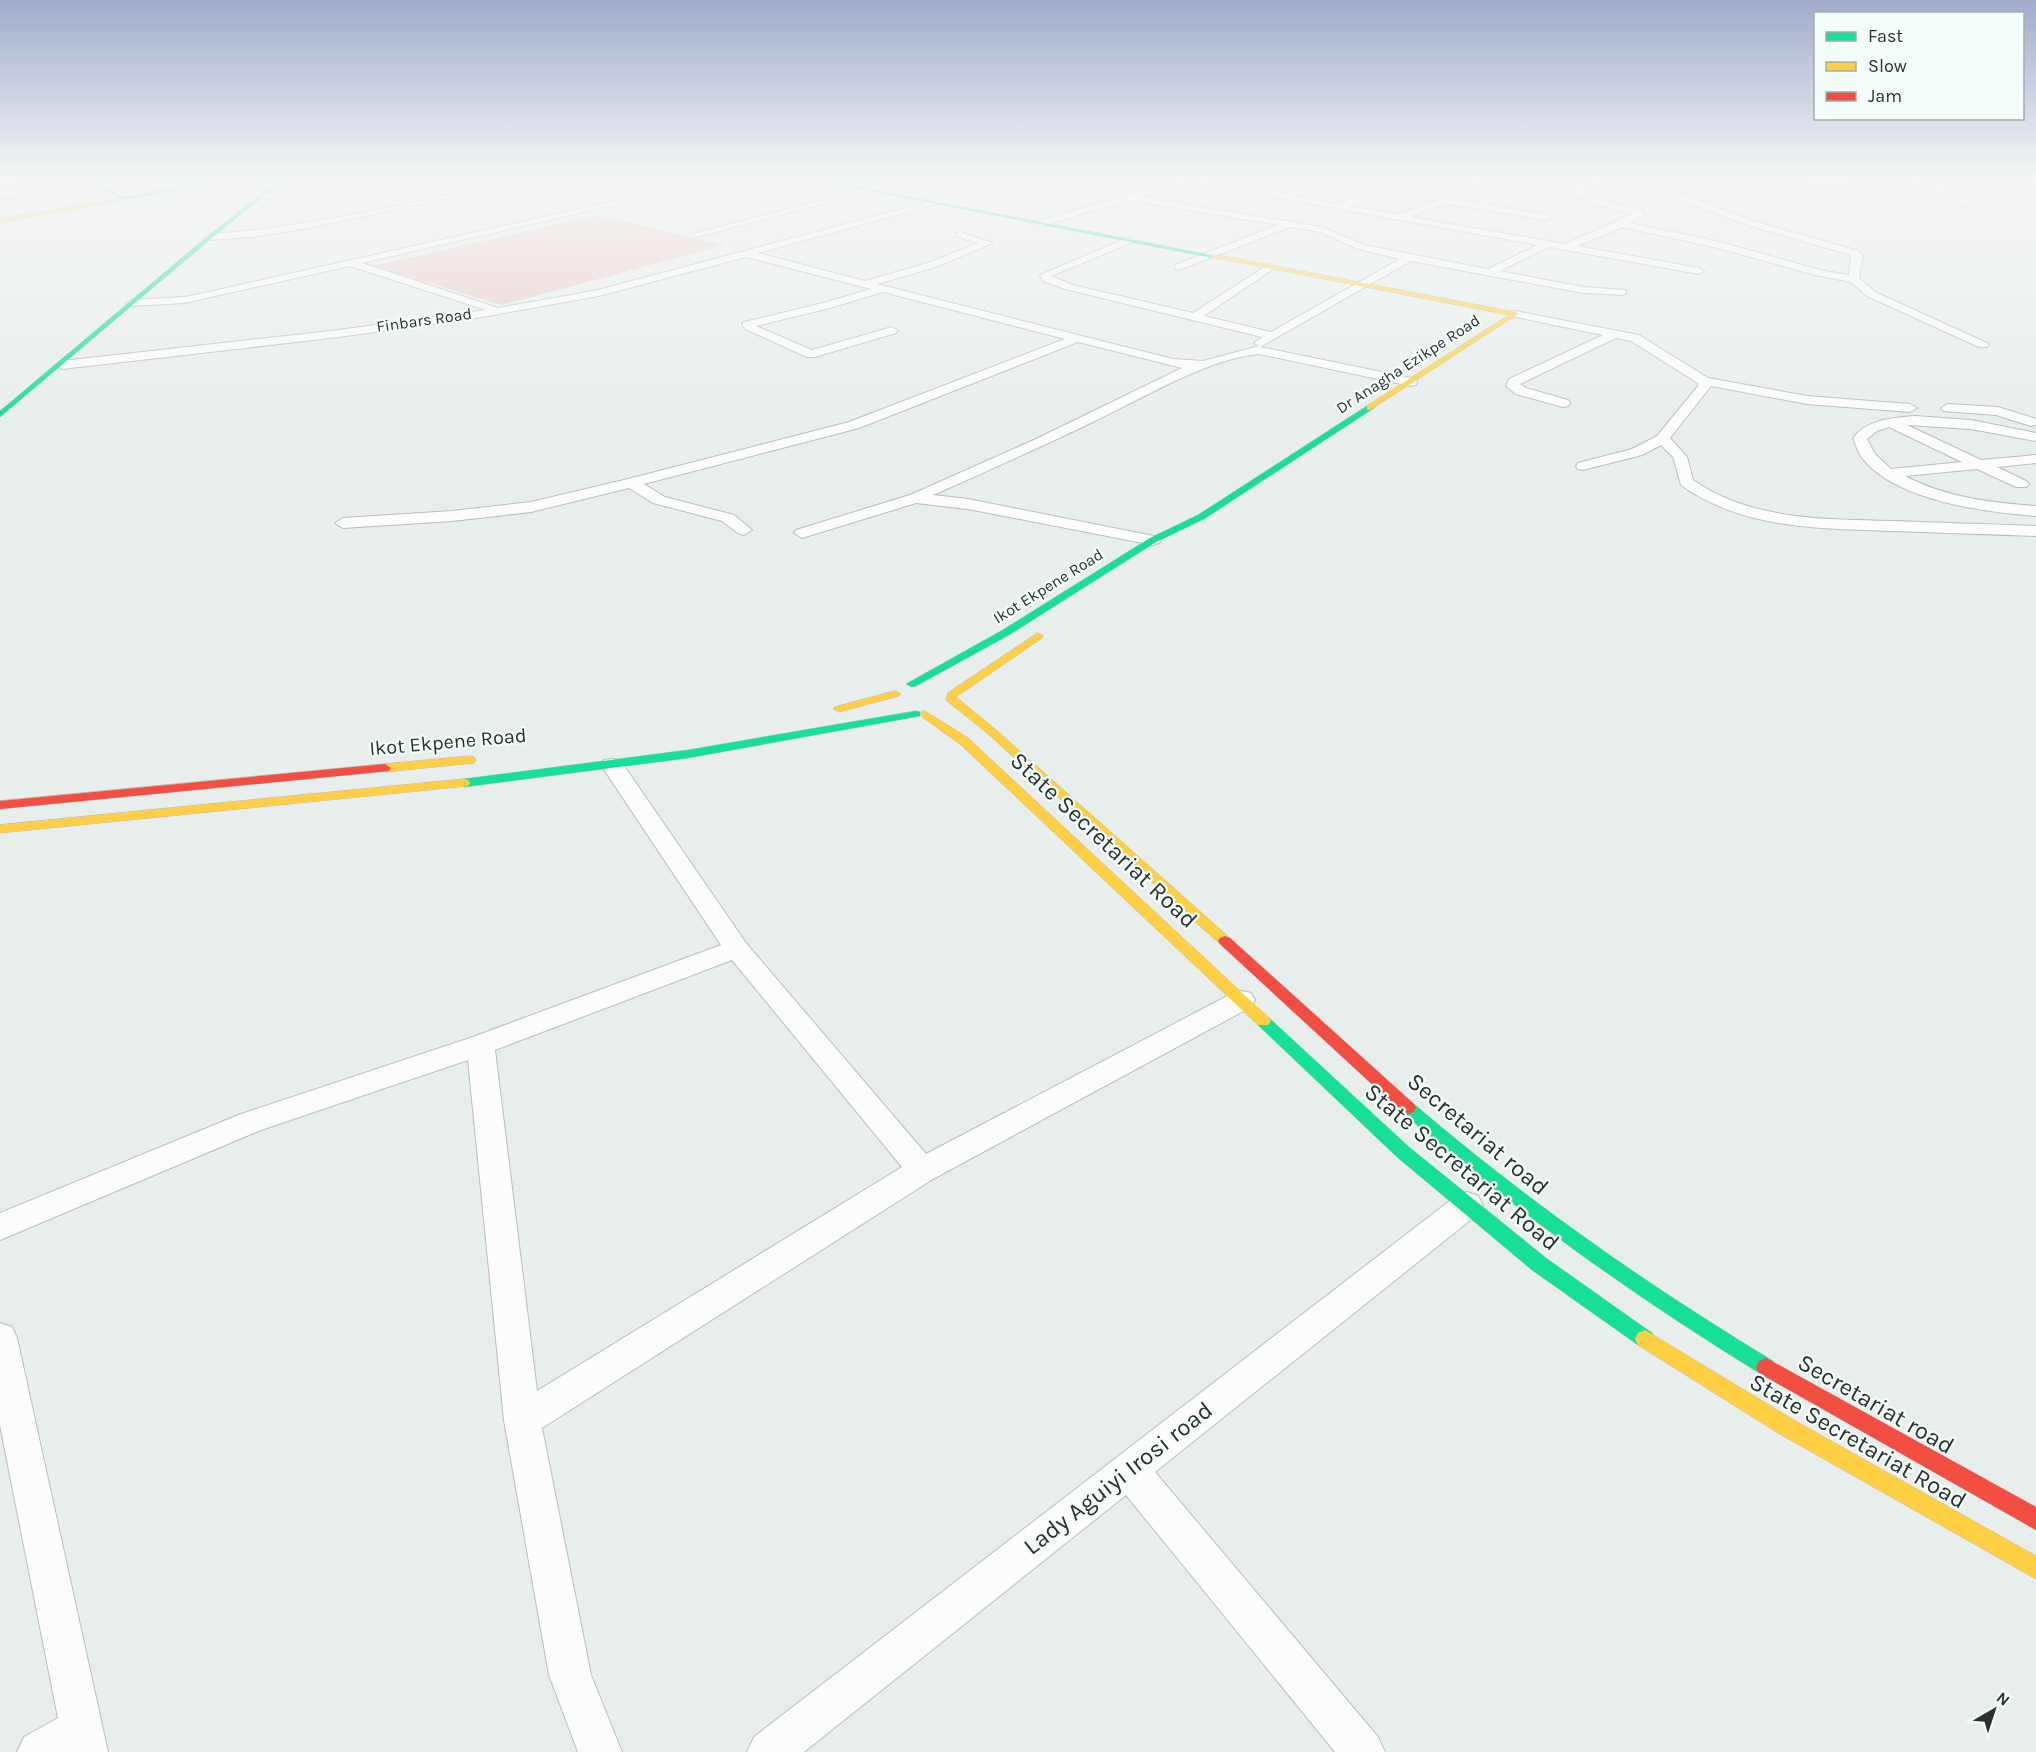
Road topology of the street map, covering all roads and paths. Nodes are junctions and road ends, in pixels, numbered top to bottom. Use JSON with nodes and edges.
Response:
{"nodes":[{"id":1,"x":182,"y":261,"type":"edge"},
{"id":2,"x":365,"y":261,"type":"edge"},
{"id":3,"x":721,"y":261,"type":"edge"},
{"id":4,"x":773,"y":261,"type":"edge"},
{"id":5,"x":943,"y":261,"type":"edge"},
{"id":6,"x":1080,"y":261,"type":"edge"},
{"id":7,"x":1195,"y":261,"type":"edge"},
{"id":8,"x":1238,"y":261,"type":"edge"},
{"id":9,"x":1405,"y":261,"type":"edge"},
{"id":10,"x":1424,"y":261,"type":"edge"},
{"id":11,"x":1514,"y":261,"type":"edge"},
{"id":12,"x":1643,"y":261,"type":"edge"},
{"id":13,"x":1775,"y":261,"type":"edge"},
{"id":14,"x":1857,"y":261,"type":"edge"},
{"id":15,"x":351,"y":264,"type":"junction"},
{"id":16,"x":1179,"y":267,"type":"dead end"},
{"id":17,"x":1269,"y":267,"type":"junction"},
{"id":18,"x":1700,"y":271,"type":"dead end"},
{"id":19,"x":1489,"y":273,"type":"junction"},
{"id":20,"x":1854,"y":279,"type":"junction"},
{"id":21,"x":867,"y":284,"type":"junction"},
{"id":22,"x":1365,"y":285,"type":"junction"},
{"id":23,"x":884,"y":288,"type":"junction"},
{"id":24,"x":1622,"y":292,"type":"dead end"},
{"id":25,"x":132,"y":303,"type":"junction"},
{"id":26,"x":499,"y":310,"type":"junction"},
{"id":27,"x":1515,"y":314,"type":"junction"},
{"id":28,"x":1195,"y":317,"type":"junction"},
{"id":29,"x":892,"y":331,"type":"dead end"},
{"id":30,"x":1617,"y":333,"type":"junction"},
{"id":31,"x":1274,"y":336,"type":"junction"},
{"id":32,"x":1075,"y":339,"type":"junction"},
{"id":33,"x":1983,"y":344,"type":"dead end"},
{"id":34,"x":1252,"y":349,"type":"junction"},
{"id":35,"x":62,"y":365,"type":"junction"},
{"id":36,"x":1200,"y":365,"type":"junction"},
{"id":37,"x":1704,"y":381,"type":"junction"},
{"id":38,"x":1411,"y":382,"type":"junction"},
{"id":39,"x":1563,"y":403,"type":"dead end"},
{"id":40,"x":1853,"y":405,"type":"junction"},
{"id":41,"x":0,"y":415,"type":"edge"},
{"id":42,"x":1889,"y":423,"type":"junction"},
{"id":43,"x":2036,"y":424,"type":"edge"},
{"id":44,"x":2036,"y":437,"type":"edge"},
{"id":45,"x":1662,"y":439,"type":"junction"},
{"id":46,"x":2036,"y":459,"type":"edge"},
{"id":47,"x":1980,"y":465,"type":"junction"},
{"id":48,"x":1583,"y":466,"type":"dead end"},
{"id":49,"x":1888,"y":473,"type":"junction"},
{"id":50,"x":631,"y":483,"type":"junction"},
{"id":51,"x":2021,"y":484,"type":"dead end"},
{"id":52,"x":915,"y":498,"type":"junction"},
{"id":53,"x":2036,"y":511,"type":"edge"},
{"id":54,"x":1201,"y":517,"type":"joint"},
{"id":55,"x":343,"y":524,"type":"dead end"},
{"id":56,"x":744,"y":530,"type":"dead end"},
{"id":57,"x":2036,"y":531,"type":"edge"},
{"id":58,"x":802,"y":533,"type":"dead end"},
{"id":59,"x":1156,"y":546,"type":"junction"},
{"id":60,"x":1051,"y":627,"type":"dead end"},
{"id":61,"x":912,"y":684,"type":"junction"},
{"id":62,"x":895,"y":694,"type":"junction"},
{"id":63,"x":952,"y":698,"type":"junction"},
{"id":64,"x":826,"y":713,"type":"dead end"},
{"id":65,"x":921,"y":714,"type":"junction"},
{"id":66,"x":488,"y":758,"type":"dead end"},
{"id":67,"x":612,"y":765,"type":"junction"},
{"id":68,"x":0,"y":805,"type":"edge"},
{"id":69,"x":0,"y":829,"type":"edge"},
{"id":70,"x":737,"y":949,"type":"junction"},
{"id":71,"x":1242,"y":1000,"type":"junction"},
{"id":72,"x":480,"y":1045,"type":"junction"},
{"id":73,"x":922,"y":1170,"type":"junction"},
{"id":74,"x":1467,"y":1205,"type":"junction"},
{"id":75,"x":0,"y":1227,"type":"edge"},
{"id":76,"x":0,"y":1338,"type":"edge"},
{"id":77,"x":522,"y":1420,"type":"junction"},
{"id":78,"x":1128,"y":1470,"type":"junction"},
{"id":79,"x":2036,"y":1519,"type":"edge"},
{"id":80,"x":2036,"y":1569,"type":"edge"},
{"id":81,"x":84,"y":1740,"type":"edge"},
{"id":82,"x":39,"y":1752,"type":"edge"},
{"id":83,"x":600,"y":1752,"type":"edge"},
{"id":84,"x":770,"y":1752,"type":"edge"},
{"id":85,"x":1363,"y":1752,"type":"edge"}],
"edges":[{"from":1,"to":25,"type":"street"},
{"from":2,"to":15,"type":"street"},
{"from":3,"to":26,"type":"street","name":"Finbars Road"},
{"from":4,"to":21,"type":"street"},
{"from":5,"to":21,"type":"street"},
{"from":6,"to":28,"type":"street"},
{"from":7,"to":16,"type":"street"},
{"from":8,"to":17,"type":"street","name":"Dr Anagha Ezikpe Road"},
{"from":9,"to":22,"type":"street"},
{"from":10,"to":19,"type":"street"},
{"from":11,"to":19,"type":"street"},
{"from":12,"to":18,"type":"street"},
{"from":13,"to":20,"type":"street"},
{"from":14,"to":20,"type":"street"},
{"from":15,"to":25,"type":"street"},
{"from":15,"to":26,"type":"street"},
{"from":17,"to":22,"type":"street","name":"Dr Anagha Ezikpe Road"},
{"from":17,"to":28,"type":"street"},
{"from":19,"to":24,"type":"street"},
{"from":20,"to":33,"type":"street"},
{"from":21,"to":23,"type":"street"},
{"from":22,"to":27,"type":"street","name":"Dr Anagha Ezikpe Road"},
{"from":22,"to":31,"type":"street"},
{"from":23,"to":29,"type":"street"},
{"from":23,"to":32,"type":"street"},
{"from":25,"to":35,"type":"street"},
{"from":26,"to":35,"type":"street","name":"Finbars Road"},
{"from":27,"to":30,"type":"street"},
{"from":27,"to":38,"type":"street","name":"Dr Anagha Ezikpe Road"},
{"from":28,"to":31,"type":"street"},
{"from":30,"to":37,"type":"street"},
{"from":30,"to":39,"type":"street"},
{"from":31,"to":34,"type":"street"},
{"from":32,"to":36,"type":"street"},
{"from":32,"to":50,"type":"street"},
{"from":34,"to":36,"type":"street"},
{"from":34,"to":38,"type":"street"},
{"from":35,"to":41,"type":"street"},
{"from":36,"to":52,"type":"street"},
{"from":37,"to":40,"type":"street"},
{"from":37,"to":45,"type":"street"},
{"from":38,"to":54,"type":"street","name":"Dr Anagha Ezikpe Road"},
{"from":40,"to":42,"type":"street"},
{"from":40,"to":43,"type":"street"},
{"from":42,"to":44,"type":"street"},
{"from":42,"to":47,"type":"street"},
{"from":42,"to":49,"type":"street"},
{"from":45,"to":48,"type":"street"},
{"from":45,"to":57,"type":"street"},
{"from":46,"to":47,"type":"street"},
{"from":47,"to":49,"type":"street"},
{"from":47,"to":51,"type":"street"},
{"from":49,"to":53,"type":"street"},
{"from":50,"to":55,"type":"street"},
{"from":50,"to":56,"type":"street"},
{"from":52,"to":58,"type":"street"},
{"from":52,"to":59,"type":"street"},
{"from":54,"to":59,"type":"street","name":"Ikot Ekpene Road"},
{"from":59,"to":61,"type":"street","name":"Ikot Ekpene Road"},
{"from":60,"to":63,"type":"street"},
{"from":61,"to":62,"type":"street","name":"Ikot Ekpene Road"},
{"from":61,"to":63,"type":"street","name":"Secretariat road"},
{"from":62,"to":64,"type":"street"},
{"from":62,"to":65,"type":"street","name":"State Secretariat Road"},
{"from":63,"to":65,"type":"street"},
{"from":63,"to":79,"type":"street","name":"Secretariat road"},
{"from":65,"to":67,"type":"street"},
{"from":65,"to":71,"type":"street","name":"State Secretariat Road"},
{"from":66,"to":68,"type":"street","name":"Ikot Ekpene Road"},
{"from":67,"to":69,"type":"street"},
{"from":67,"to":70,"type":"street"},
{"from":70,"to":72,"type":"street"},
{"from":70,"to":73,"type":"street"},
{"from":71,"to":73,"type":"street"},
{"from":71,"to":74,"type":"street","name":"State Secretariat Road"},
{"from":72,"to":75,"type":"street"},
{"from":72,"to":77,"type":"street"},
{"from":73,"to":77,"type":"street"},
{"from":74,"to":78,"type":"street","name":"Lady Aguiyi Irosi road"},
{"from":74,"to":80,"type":"street","name":"State Secretariat Road"},
{"from":76,"to":81,"type":"street"},
{"from":77,"to":83,"type":"street"},
{"from":78,"to":84,"type":"street","name":"Lady Aguiyi Irosi road"},
{"from":78,"to":85,"type":"street"},
{"from":81,"to":82,"type":"street"}]}
